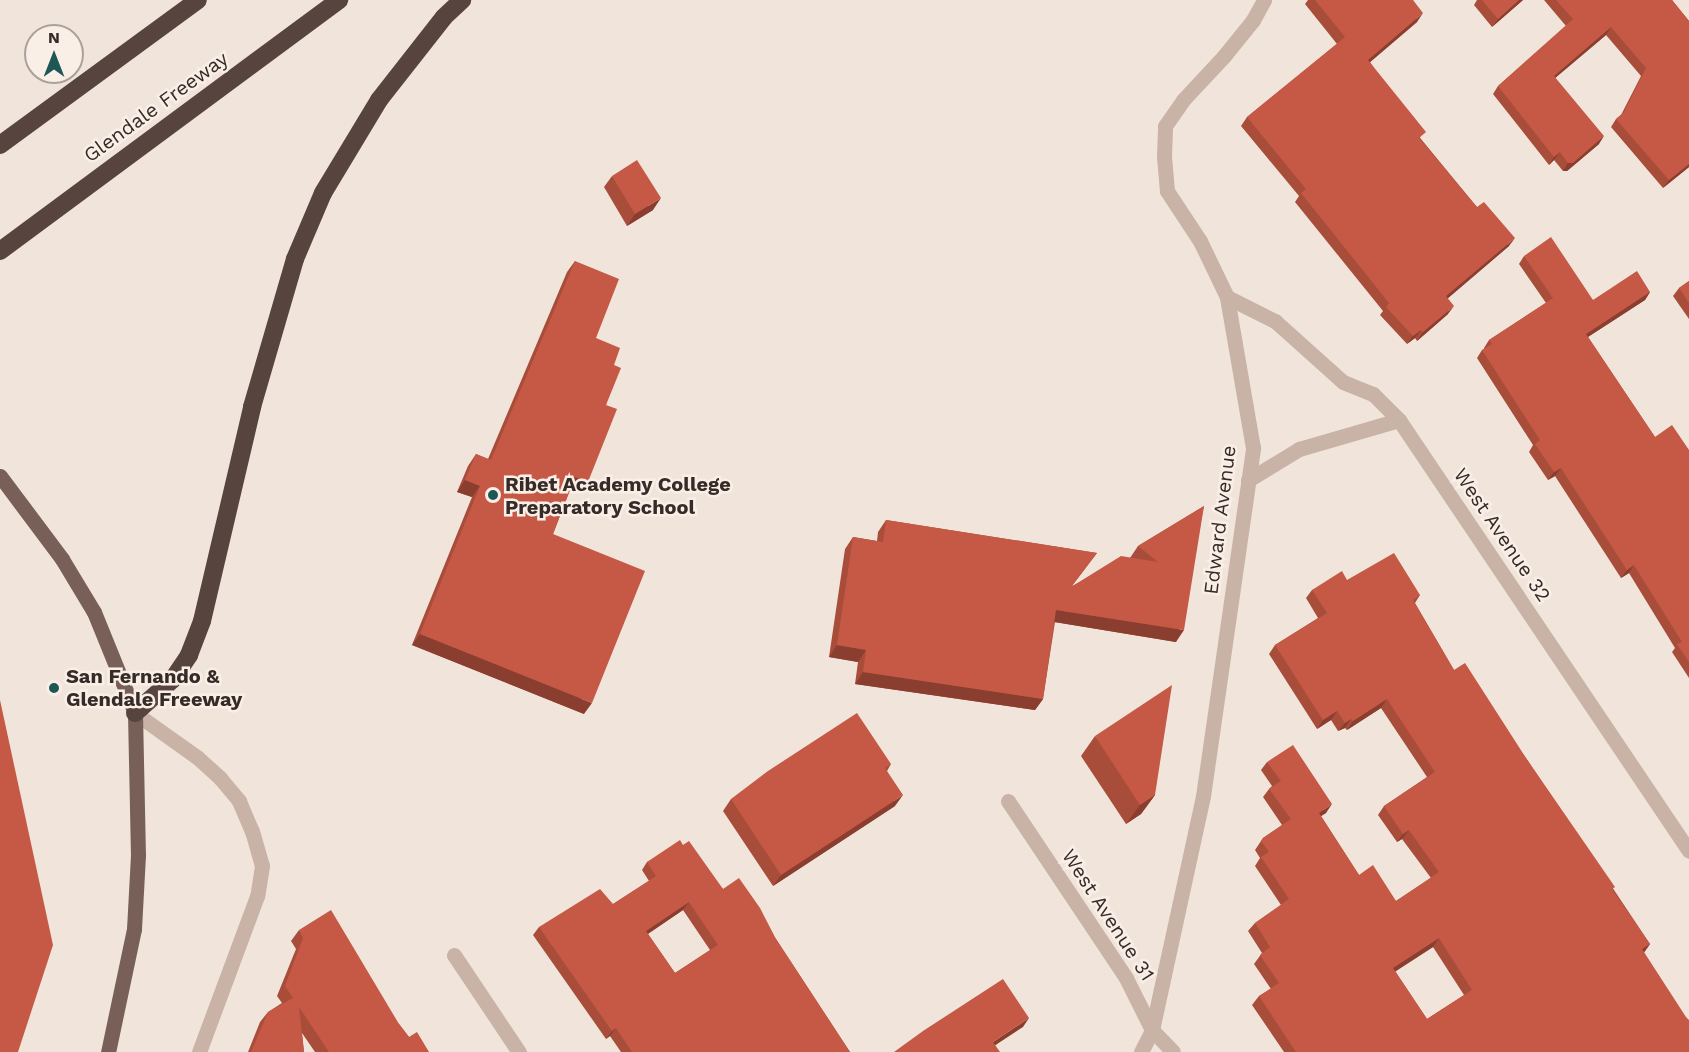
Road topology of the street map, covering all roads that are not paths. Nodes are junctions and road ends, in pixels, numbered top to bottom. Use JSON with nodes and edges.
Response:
{"nodes":[{"id":1,"x":198,"y":0,"type":"edge"},
{"id":2,"x":339,"y":0,"type":"edge"},
{"id":3,"x":462,"y":0,"type":"edge"},
{"id":4,"x":1264,"y":0,"type":"edge"},
{"id":5,"x":6,"y":140,"type":"edge"},
{"id":6,"x":0,"y":251,"type":"edge"},
{"id":7,"x":1227,"y":297,"type":"junction"},
{"id":8,"x":1399,"y":420,"type":"junction"},
{"id":9,"x":0,"y":476,"type":"edge"},
{"id":10,"x":1248,"y":480,"type":"junction"},
{"id":11,"x":135,"y":713,"type":"junction"},
{"id":12,"x":1008,"y":801,"type":"dead end"},
{"id":13,"x":1689,"y":851,"type":"edge"},
{"id":14,"x":454,"y":955,"type":"dead end"},
{"id":15,"x":1152,"y":1030,"type":"junction"},
{"id":16,"x":108,"y":1052,"type":"edge"},
{"id":17,"x":199,"y":1052,"type":"edge"},
{"id":18,"x":519,"y":1052,"type":"edge"},
{"id":19,"x":1142,"y":1052,"type":"edge"},
{"id":20,"x":1173,"y":1052,"type":"edge"}],
"edges":[{"from":1,"to":5,"type":"highway"},
{"from":2,"to":6,"type":"highway","name":"Glendale Freeway"},
{"from":3,"to":11,"type":"highway"},
{"from":4,"to":7,"type":"street","name":"Edward Avenue"},
{"from":7,"to":8,"type":"street","name":"West Avenue 32"},
{"from":7,"to":10,"type":"street","name":"Edward Avenue"},
{"from":8,"to":10,"type":"street"},
{"from":8,"to":13,"type":"street","name":"West Avenue 32"},
{"from":9,"to":11,"type":"main road"},
{"from":10,"to":15,"type":"street","name":"Edward Avenue"},
{"from":11,"to":16,"type":"main road"},
{"from":11,"to":17,"type":"street"},
{"from":12,"to":15,"type":"street","name":"West Avenue 31"},
{"from":14,"to":18,"type":"street"},
{"from":15,"to":19,"type":"street","name":"Edward Avenue"},
{"from":15,"to":20,"type":"street","name":"West Avenue 31"}]}
